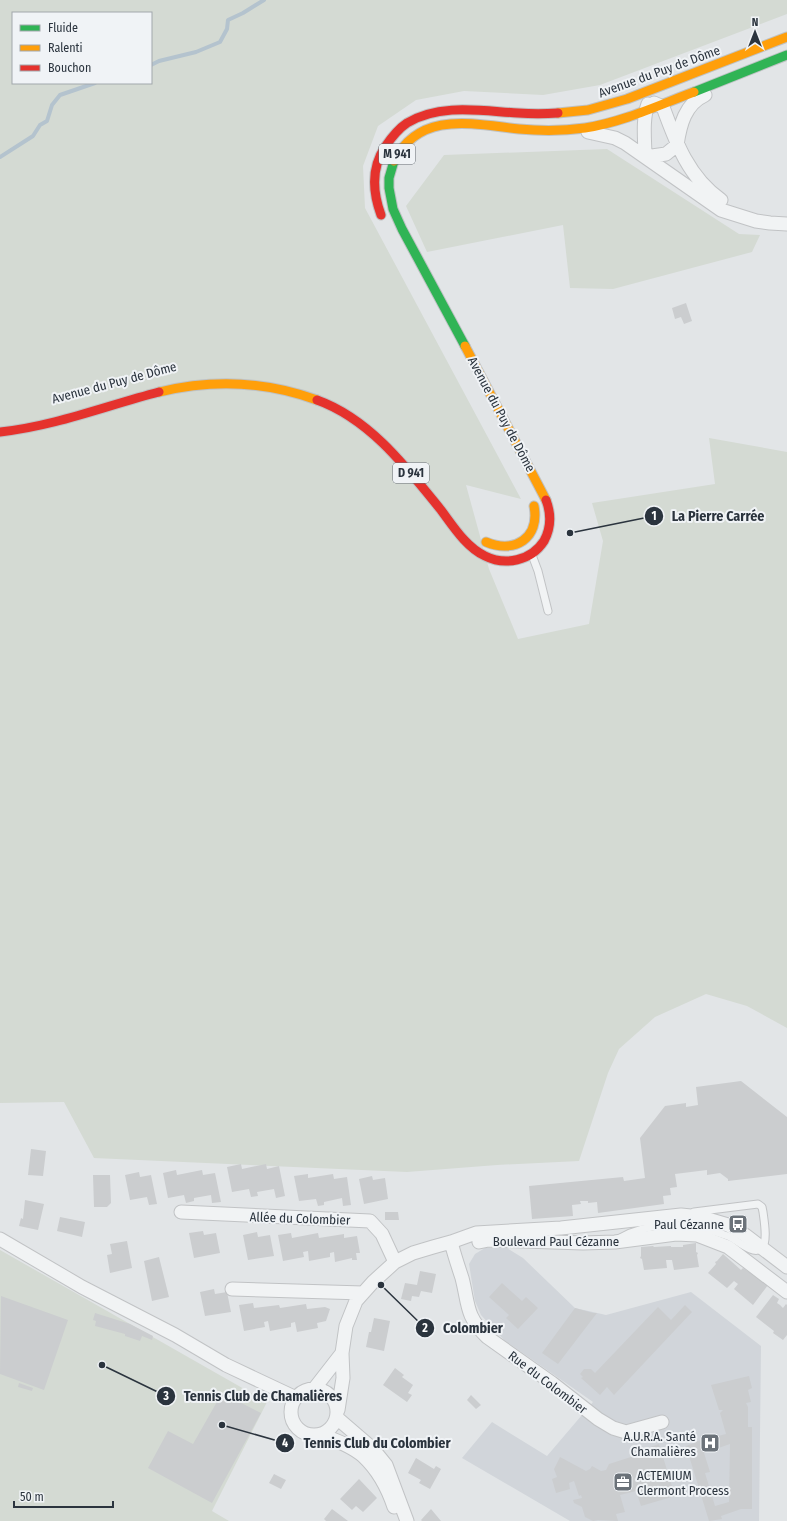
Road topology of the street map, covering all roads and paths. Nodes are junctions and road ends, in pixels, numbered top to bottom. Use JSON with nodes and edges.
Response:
{"nodes":[{"id":1,"x":787,"y":37,"type":"edge"},
{"id":2,"x":787,"y":43,"type":"edge"},
{"id":3,"x":787,"y":55,"type":"edge"},
{"id":4,"x":787,"y":64,"type":"edge"},
{"id":5,"x":614,"y":103,"type":"junction"},
{"id":6,"x":655,"y":106,"type":"junction"},
{"id":7,"x":568,"y":130,"type":"junction"},
{"id":8,"x":678,"y":145,"type":"junction"},
{"id":9,"x":645,"y":157,"type":"junction"},
{"id":10,"x":739,"y":216,"type":"junction"},
{"id":11,"x":787,"y":224,"type":"edge"},
{"id":12,"x":387,"y":226,"type":"dead end"},
{"id":13,"x":0,"y":432,"type":"edge"},
{"id":14,"x":530,"y":497,"type":"dead end"},
{"id":15,"x":478,"y":535,"type":"dead end"},
{"id":16,"x":525,"y":540,"type":"junction"},
{"id":17,"x":532,"y":554,"type":"junction"},
{"id":18,"x":548,"y":611,"type":"dead end"},
{"id":19,"x":180,"y":1212,"type":"dead end"},
{"id":20,"x":670,"y":1215,"type":"junction"},
{"id":21,"x":0,"y":1239,"type":"edge"},
{"id":22,"x":451,"y":1242,"type":"junction"},
{"id":23,"x":615,"y":1242,"type":"junction"},
{"id":24,"x":762,"y":1248,"type":"junction"},
{"id":25,"x":395,"y":1262,"type":"junction"},
{"id":26,"x":787,"y":1267,"type":"edge"},
{"id":27,"x":232,"y":1289,"type":"dead end"},
{"id":28,"x":787,"y":1292,"type":"edge"},
{"id":29,"x":363,"y":1293,"type":"junction"},
{"id":30,"x":342,"y":1352,"type":"junction"},
{"id":31,"x":261,"y":1382,"type":"junction"},
{"id":32,"x":314,"y":1389,"type":"junction"},
{"id":33,"x":296,"y":1398,"type":"junction"},
{"id":34,"x":291,"y":1410,"type":"junction"},
{"id":35,"x":338,"y":1414,"type":"junction"},
{"id":36,"x":662,"y":1422,"type":"dead end"},
{"id":37,"x":322,"y":1435,"type":"junction"},
{"id":38,"x":398,"y":1521,"type":"edge"},
{"id":39,"x":407,"y":1521,"type":"edge"}],
"edges":[{"from":1,"to":5,"type":"main road","name":"Avenue du Puy de Dôme","number":"M 941"},
{"from":2,"to":6,"type":"street"},
{"from":3,"to":6,"type":"main road","number":"M 941"},
{"from":4,"to":8,"type":"street"},
{"from":5,"to":6,"type":"street"},
{"from":5,"to":12,"type":"main road","name":"Avenue du Puy de Dôme","number":"M 941"},
{"from":6,"to":7,"type":"main road","number":"M 941"},
{"from":6,"to":8,"type":"street"},
{"from":6,"to":9,"type":"street"},
{"from":7,"to":9,"type":"street"},
{"from":7,"to":17,"type":"main road","name":"Avenue du Puy de Dôme","number":"M 941"},
{"from":8,"to":9,"type":"street"},
{"from":8,"to":10,"type":"street"},
{"from":9,"to":10,"type":"street"},
{"from":10,"to":11,"type":"street"},
{"from":13,"to":17,"type":"main road","name":"Avenue du Puy de Dôme","number":"D 941"},
{"from":14,"to":16,"type":"main road"},
{"from":15,"to":16,"type":"main road"},
{"from":16,"to":17,"type":"main road"},
{"from":17,"to":18,"type":"lane"},
{"from":19,"to":25,"type":"street","name":"Allée du Colombier"},
{"from":20,"to":22,"type":"street","name":"Boulevard Paul Cézanne"},
{"from":20,"to":24,"type":"street","name":"Boulevard Paul Cézanne"},
{"from":20,"to":24,"type":"lane"},
{"from":21,"to":31,"type":"street"},
{"from":22,"to":23,"type":"street","name":"Boulevard Paul Cézanne"},
{"from":22,"to":25,"type":"street","name":"Boulevard Paul Cézanne"},
{"from":22,"to":36,"type":"street","name":"Rue du Colombier"},
{"from":23,"to":24,"type":"lane"},
{"from":23,"to":28,"type":"street","name":"Boulevard Paul Cézanne"},
{"from":24,"to":26,"type":"street","name":"Boulevard Paul Cézanne"},
{"from":25,"to":29,"type":"street","name":"Boulevard Paul Cézanne"},
{"from":27,"to":29,"type":"street"},
{"from":29,"to":30,"type":"street","name":"Boulevard Paul Cézanne"},
{"from":30,"to":32,"type":"street","name":"Boulevard Paul Cézanne"},
{"from":30,"to":35,"type":"street","name":"Boulevard Paul Cézanne"},
{"from":31,"to":33,"type":"street"},
{"from":31,"to":34,"type":"street"},
{"from":32,"to":33,"type":"street"},
{"from":32,"to":35,"type":"street"},
{"from":33,"to":34,"type":"street"},
{"from":34,"to":37,"type":"street"},
{"from":35,"to":37,"type":"street"},
{"from":35,"to":39,"type":"street"},
{"from":37,"to":38,"type":"street"}]}
